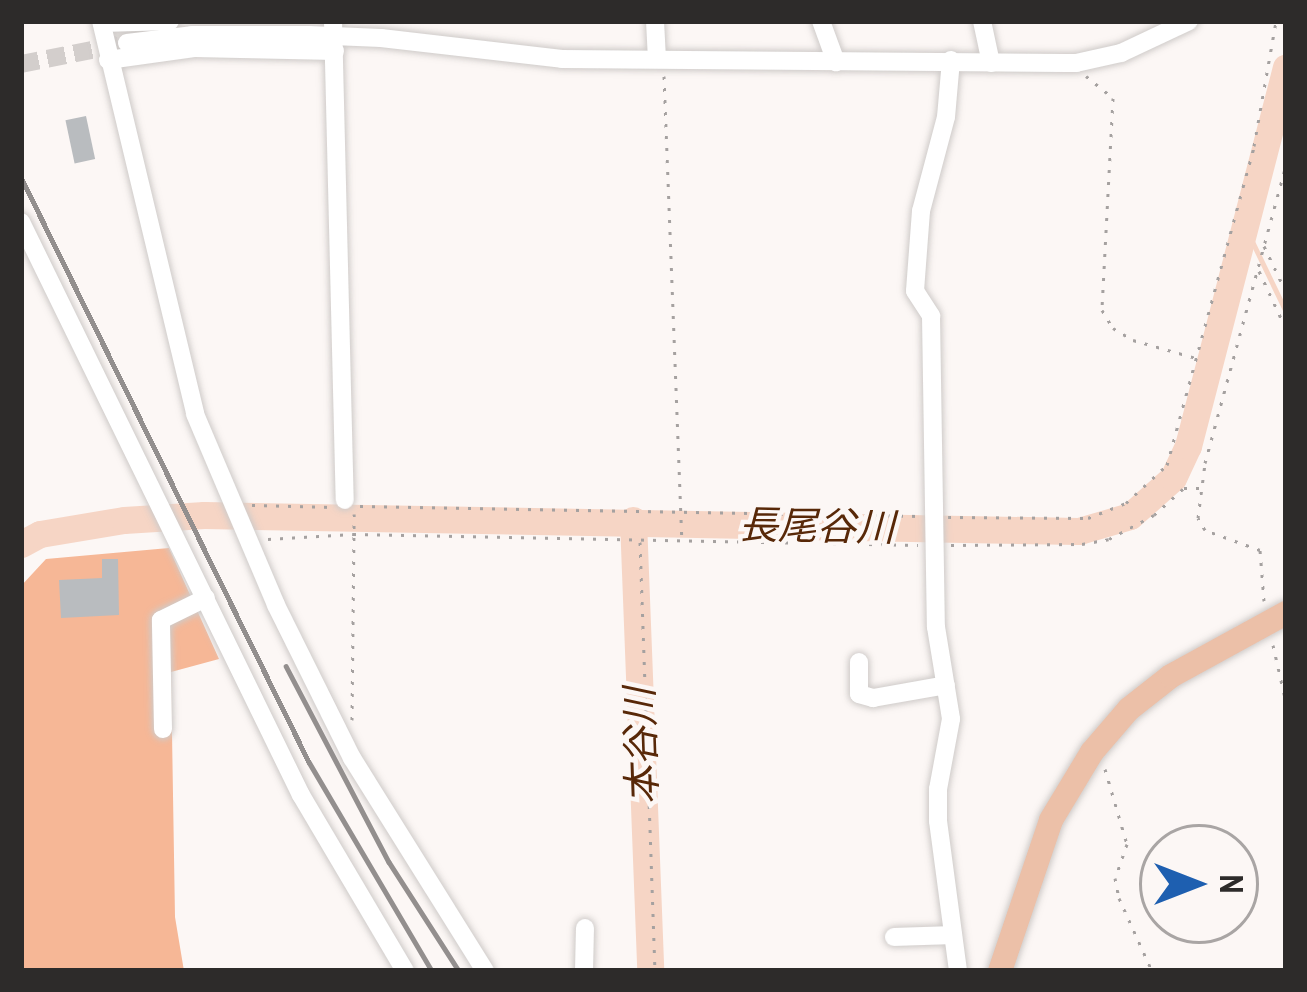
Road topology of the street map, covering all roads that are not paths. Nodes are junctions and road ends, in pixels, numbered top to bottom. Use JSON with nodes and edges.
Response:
{"nodes":[{"id":1,"x":170,"y":21,"type":"edge"},
{"id":2,"x":655,"y":21,"type":"edge"},
{"id":3,"x":821,"y":21,"type":"edge"},
{"id":4,"x":982,"y":21,"type":"edge"},
{"id":5,"x":1189,"y":21,"type":"edge"},
{"id":6,"x":101,"y":22,"type":"edge"},
{"id":7,"x":334,"y":36,"type":"edge"},
{"id":8,"x":127,"y":43,"type":"tunnel mouth"},
{"id":9,"x":660,"y":59,"type":"junction"},
{"id":10,"x":108,"y":60,"type":"junction"},
{"id":11,"x":951,"y":60,"type":"junction"},
{"id":12,"x":836,"y":62,"type":"junction"},
{"id":13,"x":991,"y":63,"type":"junction"},
{"id":14,"x":21,"y":222,"type":"edge"},
{"id":15,"x":350,"y":505,"type":"road end"},
{"id":16,"x":206,"y":598,"type":"junction"},
{"id":17,"x":1277,"y":617,"type":"edge"},
{"id":18,"x":859,"y":662,"type":"dead end"},
{"id":19,"x":946,"y":685,"type":"junction"},
{"id":20,"x":164,"y":730,"type":"dead end"},
{"id":21,"x":585,"y":928,"type":"dead end"},
{"id":22,"x":952,"y":934,"type":"junction"},
{"id":23,"x":894,"y":937,"type":"dead end"},
{"id":24,"x":405,"y":971,"type":"edge"},
{"id":25,"x":485,"y":971,"type":"edge"},
{"id":26,"x":584,"y":971,"type":"edge"},
{"id":27,"x":958,"y":971,"type":"edge"},
{"id":28,"x":1000,"y":971,"type":"edge"}],
"edges":[{"from":1,"to":6,"type":"street"},
{"from":2,"to":9,"type":"street"},
{"from":3,"to":12,"type":"street"},
{"from":4,"to":13,"type":"street"},
{"from":5,"to":13,"type":"street"},
{"from":6,"to":10,"type":"street"},
{"from":7,"to":8,"type":"street"},
{"from":7,"to":9,"type":"street"},
{"from":7,"to":10,"type":"street"},
{"from":7,"to":15,"type":"street"},
{"from":9,"to":12,"type":"street"},
{"from":10,"to":25,"type":"street"},
{"from":11,"to":12,"type":"street"},
{"from":11,"to":13,"type":"street"},
{"from":11,"to":19,"type":"street"},
{"from":14,"to":16,"type":"street"},
{"from":16,"to":20,"type":"street"},
{"from":16,"to":24,"type":"street"},
{"from":17,"to":28,"type":"main road"},
{"from":18,"to":19,"type":"street"},
{"from":19,"to":22,"type":"street"},
{"from":21,"to":26,"type":"street"},
{"from":22,"to":23,"type":"street"},
{"from":22,"to":27,"type":"street"}]}
